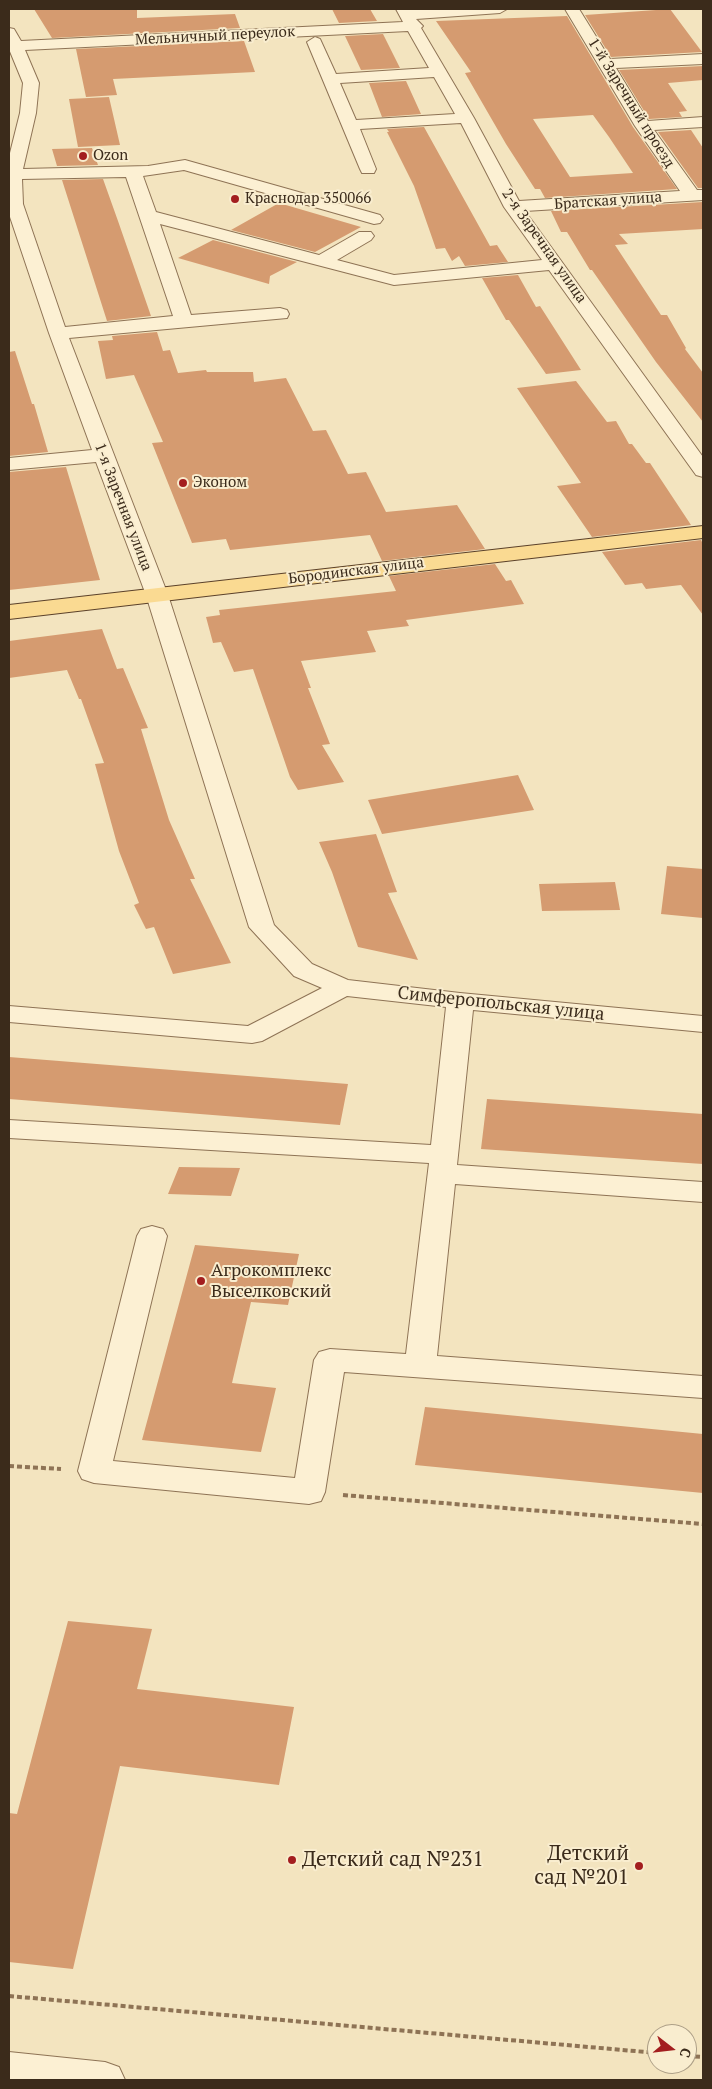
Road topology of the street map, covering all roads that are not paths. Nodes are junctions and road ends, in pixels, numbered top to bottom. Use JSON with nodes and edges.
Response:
{"nodes":[{"id":1,"x":500,"y":9,"type":"edge"},
{"id":2,"x":572,"y":9,"type":"edge"},
{"id":3,"x":408,"y":17,"type":"edge"},
{"id":4,"x":12,"y":39,"type":"edge"},
{"id":5,"x":315,"y":42,"type":"dead end"},
{"id":6,"x":703,"y":59,"type":"edge"},
{"id":7,"x":606,"y":64,"type":"junction"},
{"id":8,"x":440,"y":72,"type":"junction"},
{"id":9,"x":330,"y":79,"type":"junction"},
{"id":10,"x":9,"y":113,"type":"edge"},
{"id":11,"x":28,"y":113,"type":"junction"},
{"id":12,"x":466,"y":118,"type":"junction"},
{"id":13,"x":703,"y":122,"type":"edge"},
{"id":14,"x":350,"y":125,"type":"junction"},
{"id":15,"x":643,"y":126,"type":"junction"},
{"id":16,"x":368,"y":169,"type":"dead end"},
{"id":17,"x":134,"y":171,"type":"junction"},
{"id":18,"x":12,"y":174,"type":"junction"},
{"id":19,"x":698,"y":196,"type":"edge"},
{"id":20,"x":513,"y":207,"type":"junction"},
{"id":21,"x":149,"y":216,"type":"junction"},
{"id":22,"x":374,"y":220,"type":"dead end"},
{"id":23,"x":365,"y":236,"type":"dead end"},
{"id":24,"x":322,"y":261,"type":"junction"},
{"id":25,"x":556,"y":264,"type":"junction"},
{"id":26,"x":280,"y":314,"type":"dead end"},
{"id":27,"x":184,"y":321,"type":"junction"},
{"id":28,"x":58,"y":333,"type":"junction"},
{"id":29,"x":103,"y":455,"type":"junction"},
{"id":30,"x":9,"y":464,"type":"edge"},
{"id":31,"x":703,"y":472,"type":"edge"},
{"id":32,"x":703,"y":532,"type":"edge"},
{"id":33,"x":157,"y":595,"type":"junction"},
{"id":34,"x":9,"y":612,"type":"edge"},
{"id":35,"x":303,"y":970,"type":"joint"},
{"id":36,"x":343,"y":987,"type":"junction"},
{"id":37,"x":460,"y":1001,"type":"junction"},
{"id":38,"x":9,"y":1014,"type":"edge"},
{"id":39,"x":703,"y":1024,"type":"edge"},
{"id":40,"x":9,"y":1129,"type":"edge"},
{"id":41,"x":443,"y":1164,"type":"junction"},
{"id":42,"x":703,"y":1192,"type":"edge"},
{"id":43,"x":152,"y":1236,"type":"dead end"},
{"id":44,"x":420,"y":1366,"type":"junction"},
{"id":45,"x":703,"y":1387,"type":"edge"},
{"id":46,"x":9,"y":2070,"type":"edge"},
{"id":47,"x":105,"y":2080,"type":"edge"}],
"edges":[{"from":1,"to":3,"type":"street","name":"Мельничный переулок"},
{"from":2,"to":7,"type":"street","name":"1-й Заречный проезд"},
{"from":3,"to":4,"type":"street","name":"Мельничный переулок"},
{"from":3,"to":8,"type":"street","name":"2-я Заречная улица"},
{"from":4,"to":11,"type":"street","name":"1-я Заречная улица"},
{"from":5,"to":9,"type":"street"},
{"from":6,"to":7,"type":"street"},
{"from":7,"to":15,"type":"street","name":"1-й Заречный проезд"},
{"from":8,"to":9,"type":"street"},
{"from":8,"to":12,"type":"street","name":"2-я Заречная улица"},
{"from":9,"to":14,"type":"street"},
{"from":10,"to":11,"type":"street"},
{"from":11,"to":18,"type":"street","name":"1-я Заречная улица"},
{"from":12,"to":14,"type":"street"},
{"from":12,"to":20,"type":"street","name":"2-я Заречная улица"},
{"from":13,"to":15,"type":"street"},
{"from":14,"to":16,"type":"street"},
{"from":15,"to":19,"type":"street","name":"1-й Заречный проезд"},
{"from":17,"to":18,"type":"street"},
{"from":17,"to":21,"type":"street"},
{"from":17,"to":22,"type":"street"},
{"from":18,"to":28,"type":"street","name":"1-я Заречная улица"},
{"from":19,"to":20,"type":"street","name":"Братская улица"},
{"from":20,"to":25,"type":"street","name":"2-я Заречная улица"},
{"from":21,"to":24,"type":"street"},
{"from":21,"to":27,"type":"street"},
{"from":23,"to":24,"type":"street"},
{"from":24,"to":25,"type":"street"},
{"from":25,"to":31,"type":"street","name":"2-я Заречная улица"},
{"from":26,"to":27,"type":"street"},
{"from":27,"to":28,"type":"street"},
{"from":28,"to":29,"type":"street","name":"1-я Заречная улица"},
{"from":29,"to":30,"type":"street"},
{"from":29,"to":33,"type":"street","name":"1-я Заречная улица"},
{"from":32,"to":33,"type":"main road","name":"Бородинская улица"},
{"from":33,"to":34,"type":"main road","name":"Бородинская улица"},
{"from":33,"to":35,"type":"street","name":"1-я Заречная улица"},
{"from":35,"to":36,"type":"street","name":"Симферопольская улица"},
{"from":36,"to":37,"type":"street","name":"Симферопольская улица"},
{"from":36,"to":38,"type":"street"},
{"from":37,"to":39,"type":"street","name":"Симферопольская улица"},
{"from":37,"to":41,"type":"street"},
{"from":40,"to":41,"type":"street"},
{"from":41,"to":42,"type":"street"},
{"from":41,"to":44,"type":"street"},
{"from":43,"to":44,"type":"street"},
{"from":44,"to":45,"type":"street"},
{"from":46,"to":47,"type":"street"}]}
